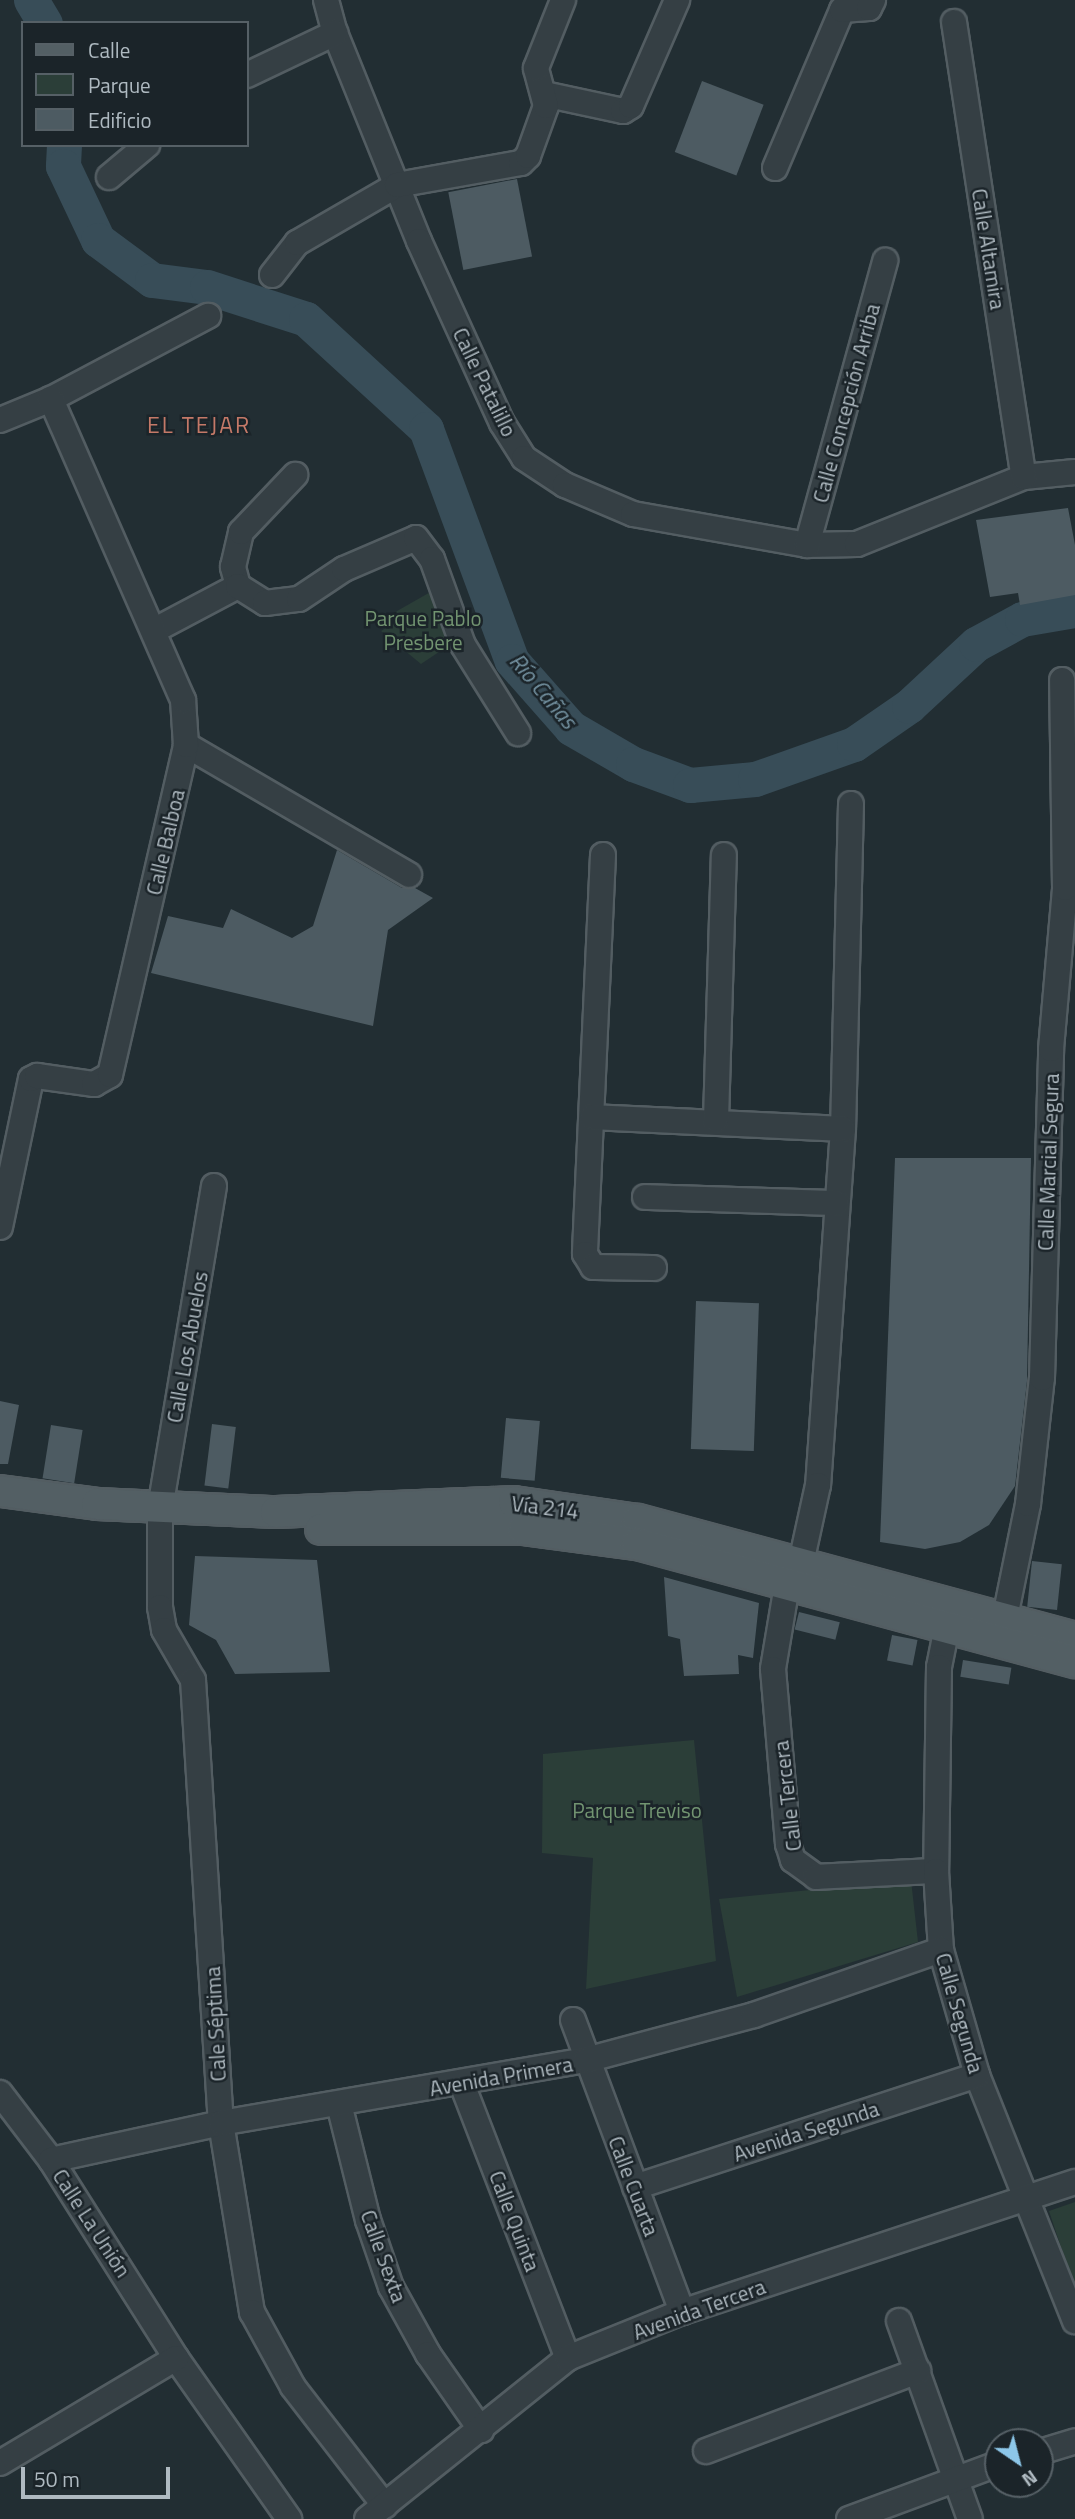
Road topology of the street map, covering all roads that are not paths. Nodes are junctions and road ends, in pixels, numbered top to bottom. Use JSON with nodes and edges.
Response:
{"nodes":[{"id":1,"x":326,"y":0,"type":"edge"},
{"id":2,"x":563,"y":0,"type":"edge"},
{"id":3,"x":677,"y":0,"type":"edge"},
{"id":4,"x":873,"y":0,"type":"edge"},
{"id":5,"x":954,"y":22,"type":"dead end"},
{"id":6,"x":335,"y":33,"type":"junction"},
{"id":7,"x":248,"y":75,"type":"edge"},
{"id":8,"x":544,"y":94,"type":"junction"},
{"id":9,"x":145,"y":147,"type":"edge"},
{"id":10,"x":775,"y":168,"type":"dead end"},
{"id":11,"x":109,"y":177,"type":"dead end"},
{"id":12,"x":397,"y":185,"type":"junction"},
{"id":13,"x":885,"y":261,"type":"dead end"},
{"id":14,"x":272,"y":275,"type":"dead end"},
{"id":15,"x":208,"y":316,"type":"dead end"},
{"id":16,"x":51,"y":399,"type":"junction"},
{"id":17,"x":0,"y":420,"type":"edge"},
{"id":18,"x":1075,"y":472,"type":"edge"},
{"id":19,"x":295,"y":475,"type":"dead end"},
{"id":20,"x":1024,"y":477,"type":"junction"},
{"id":21,"x":807,"y":545,"type":"junction"},
{"id":22,"x":239,"y":586,"type":"junction"},
{"id":23,"x":155,"y":630,"type":"junction"},
{"id":24,"x":1062,"y":680,"type":"dead end"},
{"id":25,"x":518,"y":733,"type":"dead end"},
{"id":26,"x":186,"y":745,"type":"junction"},
{"id":27,"x":851,"y":804,"type":"dead end"},
{"id":28,"x":603,"y":855,"type":"dead end"},
{"id":29,"x":724,"y":855,"type":"dead end"},
{"id":30,"x":409,"y":875,"type":"dead end"},
{"id":31,"x":592,"y":1117,"type":"junction"},
{"id":32,"x":716,"y":1120,"type":"junction"},
{"id":33,"x":843,"y":1129,"type":"junction"},
{"id":34,"x":214,"y":1186,"type":"dead end"},
{"id":35,"x":645,"y":1197,"type":"dead end"},
{"id":36,"x":837,"y":1203,"type":"junction"},
{"id":37,"x":0,"y":1227,"type":"edge"},
{"id":38,"x":654,"y":1268,"type":"dead end"},
{"id":39,"x":0,"y":1491,"type":"edge"},
{"id":40,"x":0,"y":1511,"type":"edge"},
{"id":41,"x":161,"y":1518,"type":"junction"},
{"id":42,"x":794,"y":1574,"type":"junction"},
{"id":43,"x":949,"y":1616,"type":"junction"},
{"id":44,"x":1003,"y":1630,"type":"junction"},
{"id":45,"x":1075,"y":1638,"type":"edge"},
{"id":46,"x":1075,"y":1662,"type":"edge"},
{"id":47,"x":936,"y":1871,"type":"junction"},
{"id":48,"x":941,"y":1950,"type":"junction"},
{"id":49,"x":573,"y":2020,"type":"dead end"},
{"id":50,"x":586,"y":2060,"type":"junction"},
{"id":51,"x":977,"y":2075,"type":"junction"},
{"id":52,"x":462,"y":2084,"type":"junction"},
{"id":53,"x":0,"y":2093,"type":"edge"},
{"id":54,"x":339,"y":2104,"type":"junction"},
{"id":55,"x":221,"y":2123,"type":"junction"},
{"id":56,"x":51,"y":2160,"type":"junction"},
{"id":57,"x":1075,"y":2182,"type":"edge"},
{"id":58,"x":635,"y":2187,"type":"junction"},
{"id":59,"x":1029,"y":2200,"type":"junction"},
{"id":60,"x":681,"y":2312,"type":"junction"},
{"id":61,"x":900,"y":2321,"type":"dead end"},
{"id":62,"x":1075,"y":2321,"type":"edge"},
{"id":63,"x":176,"y":2358,"type":"junction"},
{"id":64,"x":568,"y":2358,"type":"junction"},
{"id":65,"x":918,"y":2371,"type":"junction"},
{"id":66,"x":481,"y":2430,"type":"junction"},
{"id":67,"x":1075,"y":2441,"type":"edge"},
{"id":68,"x":1054,"y":2448,"type":"edge"},
{"id":69,"x":706,"y":2451,"type":"dead end"},
{"id":70,"x":0,"y":2463,"type":"edge"},
{"id":71,"x":984,"y":2468,"type":"edge"},
{"id":72,"x":955,"y":2477,"type":"junction"},
{"id":73,"x":376,"y":2512,"type":"edge"},
{"id":74,"x":289,"y":2519,"type":"edge"},
{"id":75,"x":849,"y":2519,"type":"edge"},
{"id":76,"x":970,"y":2519,"type":"edge"}],
"edges":[{"from":1,"to":6,"type":"street","name":"Calle Patalillo"},
{"from":2,"to":8,"type":"street"},
{"from":3,"to":8,"type":"street"},
{"from":4,"to":10,"type":"street"},
{"from":5,"to":20,"type":"street","name":"Calle Altamira"},
{"from":6,"to":7,"type":"street"},
{"from":6,"to":12,"type":"street","name":"Calle Patalillo"},
{"from":8,"to":12,"type":"street"},
{"from":9,"to":11,"type":"street"},
{"from":12,"to":14,"type":"street"},
{"from":12,"to":21,"type":"street","name":"Calle Patalillo"},
{"from":13,"to":21,"type":"street","name":"Calle Concepción Arriba"},
{"from":15,"to":16,"type":"street"},
{"from":16,"to":17,"type":"street"},
{"from":16,"to":23,"type":"street","name":"Calle Balboa"},
{"from":18,"to":20,"type":"street","name":"Calle Patalillo"},
{"from":19,"to":22,"type":"street"},
{"from":20,"to":21,"type":"street","name":"Calle Patalillo"},
{"from":22,"to":23,"type":"street"},
{"from":22,"to":25,"type":"street"},
{"from":23,"to":26,"type":"street","name":"Calle Balboa"},
{"from":24,"to":44,"type":"street","name":"Calle Marcial Segura"},
{"from":26,"to":30,"type":"street"},
{"from":26,"to":37,"type":"street","name":"Calle Balboa"},
{"from":27,"to":33,"type":"street","name":"Calle Tercera"},
{"from":28,"to":31,"type":"street"},
{"from":29,"to":32,"type":"street"},
{"from":31,"to":32,"type":"street"},
{"from":31,"to":38,"type":"street"},
{"from":32,"to":33,"type":"street"},
{"from":33,"to":36,"type":"street","name":"Calle Tercera"},
{"from":34,"to":41,"type":"street","name":"Calle Los Abuelos"},
{"from":35,"to":36,"type":"street"},
{"from":36,"to":42,"type":"street","name":"Calle Tercera"},
{"from":39,"to":41,"type":"main road","name":"Vía 214"},
{"from":40,"to":41,"type":"main road","name":"Vía 214"},
{"from":41,"to":42,"type":"main road","name":"Vía 214"},
{"from":41,"to":55,"type":"street","name":"Cale Séptima"},
{"from":42,"to":43,"type":"main road","name":"Vía 214"},
{"from":42,"to":47,"type":"street","name":"Calle Tercera"},
{"from":43,"to":44,"type":"main road","name":"Vía 214"},
{"from":43,"to":47,"type":"street","name":"Calle Segunda"},
{"from":44,"to":45,"type":"main road","name":"Vía 214"},
{"from":44,"to":46,"type":"main road","name":"Vía 214"},
{"from":47,"to":48,"type":"street","name":"Calle Segunda"},
{"from":48,"to":50,"type":"street","name":"Avenida Primera"},
{"from":48,"to":51,"type":"street","name":"Calle Segunda"},
{"from":49,"to":50,"type":"street","name":"Calle Cuarta"},
{"from":50,"to":52,"type":"street","name":"Avenida Primera"},
{"from":50,"to":58,"type":"street","name":"Calle Cuarta"},
{"from":51,"to":58,"type":"street","name":"Avenida Segunda"},
{"from":51,"to":59,"type":"street","name":"Calle Segunda"},
{"from":52,"to":54,"type":"street","name":"Avenida Primera"},
{"from":52,"to":64,"type":"street","name":"Calle Quinta"},
{"from":53,"to":56,"type":"street","name":"Calle La Unión"},
{"from":54,"to":55,"type":"street","name":"Avenida Primera"},
{"from":54,"to":66,"type":"street","name":"Calle Sexta"},
{"from":55,"to":56,"type":"street","name":"Avenida Primera"},
{"from":55,"to":73,"type":"street","name":"Cale Séptima"},
{"from":56,"to":63,"type":"street","name":"Calle La Unión"},
{"from":57,"to":59,"type":"street","name":"Avenida Tercera"},
{"from":58,"to":60,"type":"street","name":"Calle Cuarta"},
{"from":59,"to":60,"type":"street","name":"Avenida Tercera"},
{"from":59,"to":62,"type":"street","name":"Calle Segunda"},
{"from":60,"to":64,"type":"street","name":"Avenida Tercera"},
{"from":61,"to":65,"type":"street"},
{"from":63,"to":70,"type":"street"},
{"from":63,"to":74,"type":"street","name":"Calle La Unión"},
{"from":64,"to":66,"type":"street","name":"Avenida Tercera"},
{"from":65,"to":69,"type":"street"},
{"from":65,"to":72,"type":"street"},
{"from":66,"to":73,"type":"street","name":"Avenida Tercera"},
{"from":67,"to":68,"type":"street"},
{"from":71,"to":72,"type":"street"},
{"from":72,"to":75,"type":"street"},
{"from":72,"to":76,"type":"street"}]}
